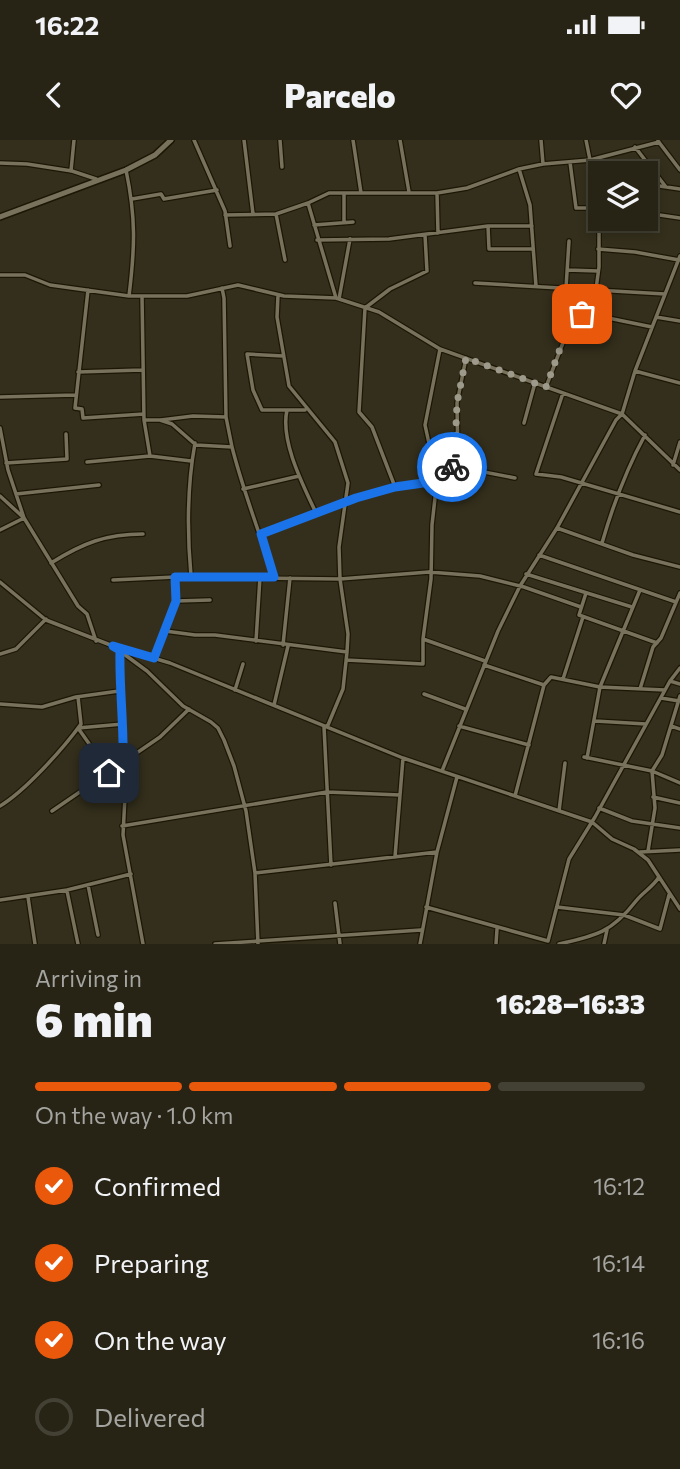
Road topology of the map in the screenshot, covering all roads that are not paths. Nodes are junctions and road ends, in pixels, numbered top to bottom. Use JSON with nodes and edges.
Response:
{"nodes":[{"id":1,"x":74,"y":140,"type":"edge"},
{"id":2,"x":171,"y":140,"type":"edge"},
{"id":3,"x":194,"y":140,"type":"edge"},
{"id":4,"x":244,"y":140,"type":"edge"},
{"id":5,"x":281,"y":140,"type":"edge"},
{"id":6,"x":354,"y":140,"type":"edge"},
{"id":7,"x":400,"y":140,"type":"edge"},
{"id":8,"x":541,"y":140,"type":"edge"},
{"id":9,"x":586,"y":140,"type":"edge"},
{"id":10,"x":658,"y":141,"type":"edge"},
{"id":11,"x":635,"y":147,"type":"junction"},
{"id":12,"x":590,"y":160,"type":"junction"},
{"id":13,"x":570,"y":162,"type":"junction"},
{"id":14,"x":0,"y":163,"type":"edge"},
{"id":15,"x":542,"y":164,"type":"junction"},
{"id":16,"x":282,"y":167,"type":"dead end"},
{"id":17,"x":519,"y":169,"type":"junction"},
{"id":18,"x":126,"y":170,"type":"junction"},
{"id":19,"x":680,"y":170,"type":"edge"},
{"id":20,"x":71,"y":171,"type":"junction"},
{"id":21,"x":112,"y":176,"type":"junction"},
{"id":22,"x":658,"y":186,"type":"edge"},
{"id":23,"x":666,"y":187,"type":"junction"},
{"id":24,"x":680,"y":188,"type":"edge"},
{"id":25,"x":217,"y":190,"type":"junction"},
{"id":26,"x":409,"y":192,"type":"junction"},
{"id":27,"x":344,"y":193,"type":"junction"},
{"id":28,"x":361,"y":193,"type":"junction"},
{"id":29,"x":437,"y":193,"type":"junction"},
{"id":30,"x":132,"y":199,"type":"junction"},
{"id":31,"x":308,"y":203,"type":"junction"},
{"id":32,"x":588,"y":208,"type":"edge"},
{"id":33,"x":253,"y":214,"type":"junction"},
{"id":34,"x":276,"y":214,"type":"junction"},
{"id":35,"x":225,"y":215,"type":"junction"},
{"id":36,"x":658,"y":215,"type":"edge"},
{"id":37,"x":0,"y":217,"type":"edge"},
{"id":38,"x":680,"y":218,"type":"edge"},
{"id":39,"x":353,"y":222,"type":"dead end"},
{"id":40,"x":344,"y":223,"type":"junction"},
{"id":41,"x":314,"y":225,"type":"junction"},
{"id":42,"x":488,"y":226,"type":"junction"},
{"id":43,"x":533,"y":226,"type":"junction"},
{"id":44,"x":599,"y":231,"type":"edge"},
{"id":45,"x":438,"y":234,"type":"junction"},
{"id":46,"x":425,"y":235,"type":"junction"},
{"id":47,"x":350,"y":239,"type":"junction"},
{"id":48,"x":317,"y":240,"type":"junction"},
{"id":49,"x":569,"y":241,"type":"dead end"},
{"id":50,"x":230,"y":246,"type":"dead end"},
{"id":51,"x":534,"y":249,"type":"junction"},
{"id":52,"x":598,"y":249,"type":"junction"},
{"id":53,"x":285,"y":260,"type":"dead end"},
{"id":54,"x":679,"y":262,"type":"edge"},
{"id":55,"x":567,"y":270,"type":"junction"},
{"id":56,"x":598,"y":271,"type":"junction"},
{"id":57,"x":0,"y":275,"type":"edge"},
{"id":58,"x":475,"y":283,"type":"dead end"},
{"id":59,"x":536,"y":286,"type":"junction"},
{"id":60,"x":222,"y":288,"type":"junction"},
{"id":61,"x":566,"y":288,"type":"junction"},
{"id":62,"x":584,"y":288,"type":"junction"},
{"id":63,"x":596,"y":289,"type":"junction"},
{"id":64,"x":88,"y":290,"type":"junction"},
{"id":65,"x":665,"y":294,"type":"junction"},
{"id":66,"x":278,"y":295,"type":"junction"},
{"id":67,"x":130,"y":296,"type":"junction"},
{"id":68,"x":142,"y":296,"type":"junction"},
{"id":69,"x":338,"y":298,"type":"junction"},
{"id":70,"x":365,"y":308,"type":"junction"},
{"id":71,"x":574,"y":311,"type":"junction"},
{"id":72,"x":656,"y":317,"type":"junction"},
{"id":73,"x":680,"y":321,"type":"edge"},
{"id":74,"x":652,"y":327,"type":"junction"},
{"id":75,"x":440,"y":349,"type":"junction"},
{"id":76,"x":284,"y":356,"type":"junction"},
{"id":77,"x":466,"y":358,"type":"junction"},
{"id":78,"x":142,"y":370,"type":"junction"},
{"id":79,"x":635,"y":371,"type":"junction"},
{"id":80,"x":78,"y":372,"type":"junction"},
{"id":81,"x":535,"y":383,"type":"junction"},
{"id":82,"x":680,"y":383,"type":"edge"},
{"id":83,"x":546,"y":387,"type":"junction"},
{"id":84,"x":563,"y":393,"type":"junction"},
{"id":85,"x":75,"y":395,"type":"junction"},
{"id":86,"x":0,"y":397,"type":"edge"},
{"id":87,"x":287,"y":410,"type":"junction"},
{"id":88,"x":307,"y":410,"type":"junction"},
{"id":89,"x":622,"y":414,"type":"junction"},
{"id":90,"x":144,"y":417,"type":"junction"},
{"id":91,"x":226,"y":417,"type":"junction"},
{"id":92,"x":160,"y":420,"type":"junction"},
{"id":93,"x":524,"y":423,"type":"dead end"},
{"id":94,"x":0,"y":428,"type":"edge"},
{"id":95,"x":66,"y":434,"type":"dead end"},
{"id":96,"x":645,"y":435,"type":"junction"},
{"id":97,"x":680,"y":442,"type":"edge"},
{"id":98,"x":195,"y":443,"type":"junction"},
{"id":99,"x":232,"y":447,"type":"junction"},
{"id":100,"x":150,"y":456,"type":"junction"},
{"id":101,"x":191,"y":461,"type":"junction"},
{"id":102,"x":6,"y":463,"type":"junction"},
{"id":103,"x":87,"y":463,"type":"dead end"},
{"id":104,"x":673,"y":465,"type":"junction"},
{"id":105,"x":434,"y":467,"type":"junction"},
{"id":106,"x":458,"y":467,"type":"junction"},
{"id":107,"x":680,"y":470,"type":"edge"},
{"id":108,"x":299,"y":476,"type":"junction"},
{"id":109,"x":515,"y":478,"type":"dead end"},
{"id":110,"x":437,"y":481,"type":"junction"},
{"id":111,"x":581,"y":483,"type":"junction"},
{"id":112,"x":99,"y":485,"type":"dead end"},
{"id":113,"x":395,"y":487,"type":"junction"},
{"id":114,"x":243,"y":489,"type":"junction"},
{"id":115,"x":617,"y":493,"type":"junction"},
{"id":116,"x":16,"y":494,"type":"junction"},
{"id":117,"x":0,"y":496,"type":"edge"},
{"id":118,"x":346,"y":502,"type":"junction"},
{"id":119,"x":680,"y":512,"type":"edge"},
{"id":120,"x":316,"y":513,"type":"junction"},
{"id":121,"x":24,"y":518,"type":"junction"},
{"id":122,"x":557,"y":528,"type":"junction"},
{"id":123,"x":0,"y":530,"type":"edge"},
{"id":124,"x":143,"y":534,"type":"dead end"},
{"id":125,"x":261,"y":534,"type":"junction"},
{"id":126,"x":601,"y":544,"type":"junction"},
{"id":127,"x":538,"y":555,"type":"junction"},
{"id":128,"x":51,"y":563,"type":"junction"},
{"id":129,"x":680,"y":567,"type":"edge"},
{"id":130,"x":429,"y":572,"type":"junction"},
{"id":131,"x":526,"y":574,"type":"junction"},
{"id":132,"x":191,"y":576,"type":"junction"},
{"id":133,"x":175,"y":577,"type":"junction"},
{"id":134,"x":260,"y":577,"type":"junction"},
{"id":135,"x":274,"y":577,"type":"junction"},
{"id":136,"x":290,"y":578,"type":"junction"},
{"id":137,"x":340,"y":579,"type":"junction"},
{"id":138,"x":113,"y":580,"type":"dead end"},
{"id":139,"x":0,"y":582,"type":"edge"},
{"id":140,"x":520,"y":586,"type":"junction"},
{"id":141,"x":640,"y":590,"type":"junction"},
{"id":142,"x":586,"y":593,"type":"junction"},
{"id":143,"x":680,"y":593,"type":"edge"},
{"id":144,"x":209,"y":600,"type":"dead end"},
{"id":145,"x":176,"y":601,"type":"junction"},
{"id":146,"x":676,"y":602,"type":"junction"},
{"id":147,"x":582,"y":607,"type":"junction"},
{"id":148,"x":632,"y":607,"type":"junction"},
{"id":149,"x":583,"y":617,"type":"junction"},
{"id":150,"x":46,"y":619,"type":"junction"},
{"id":151,"x":165,"y":631,"type":"junction"},
{"id":152,"x":623,"y":631,"type":"junction"},
{"id":153,"x":423,"y":639,"type":"junction"},
{"id":154,"x":96,"y":641,"type":"junction"},
{"id":155,"x":256,"y":641,"type":"junction"},
{"id":156,"x":657,"y":643,"type":"junction"},
{"id":157,"x":285,"y":645,"type":"junction"},
{"id":158,"x":113,"y":646,"type":"junction"},
{"id":159,"x":120,"y":650,"type":"junction"},
{"id":160,"x":347,"y":652,"type":"junction"},
{"id":161,"x":0,"y":654,"type":"edge"},
{"id":162,"x":154,"y":658,"type":"junction"},
{"id":163,"x":346,"y":660,"type":"junction"},
{"id":164,"x":484,"y":663,"type":"junction"},
{"id":165,"x":243,"y":664,"type":"dead end"},
{"id":166,"x":680,"y":668,"type":"edge"},
{"id":167,"x":563,"y":679,"type":"junction"},
{"id":168,"x":670,"y":681,"type":"junction"},
{"id":169,"x":680,"y":684,"type":"edge"},
{"id":170,"x":544,"y":685,"type":"junction"},
{"id":171,"x":600,"y":687,"type":"junction"},
{"id":172,"x":640,"y":689,"type":"junction"},
{"id":173,"x":235,"y":690,"type":"junction"},
{"id":174,"x":665,"y":690,"type":"junction"},
{"id":175,"x":119,"y":691,"type":"junction"},
{"id":176,"x":424,"y":694,"type":"dead end"},
{"id":177,"x":78,"y":697,"type":"junction"},
{"id":178,"x":661,"y":698,"type":"junction"},
{"id":179,"x":679,"y":699,"type":"edge"},
{"id":180,"x":0,"y":704,"type":"edge"},
{"id":181,"x":274,"y":706,"type":"junction"},
{"id":182,"x":189,"y":709,"type":"junction"},
{"id":183,"x":466,"y":710,"type":"junction"},
{"id":184,"x":678,"y":713,"type":"edge"},
{"id":185,"x":595,"y":721,"type":"junction"},
{"id":186,"x":123,"y":724,"type":"junction"},
{"id":187,"x":646,"y":724,"type":"junction"},
{"id":188,"x":459,"y":726,"type":"junction"},
{"id":189,"x":671,"y":726,"type":"junction"},
{"id":190,"x":324,"y":727,"type":"junction"},
{"id":191,"x":78,"y":728,"type":"junction"},
{"id":192,"x":680,"y":729,"type":"edge"},
{"id":193,"x":529,"y":745,"type":"junction"},
{"id":194,"x":403,"y":758,"type":"junction"},
{"id":195,"x":123,"y":761,"type":"junction"},
{"id":196,"x":565,"y":763,"type":"dead end"},
{"id":197,"x":624,"y":765,"type":"junction"},
{"id":198,"x":442,"y":771,"type":"junction"},
{"id":199,"x":652,"y":771,"type":"junction"},
{"id":200,"x":109,"y":773,"type":"junction"},
{"id":201,"x":457,"y":777,"type":"junction"},
{"id":202,"x":680,"y":783,"type":"edge"},
{"id":203,"x":327,"y":792,"type":"junction"},
{"id":204,"x":400,"y":795,"type":"junction"},
{"id":205,"x":516,"y":796,"type":"junction"},
{"id":206,"x":653,"y":797,"type":"junction"},
{"id":207,"x":680,"y":803,"type":"edge"},
{"id":208,"x":0,"y":806,"type":"edge"},
{"id":209,"x":244,"y":806,"type":"junction"},
{"id":210,"x":599,"y":808,"type":"junction"},
{"id":211,"x":52,"y":811,"type":"dead end"},
{"id":212,"x":559,"y":811,"type":"junction"},
{"id":213,"x":592,"y":822,"type":"junction"},
{"id":214,"x":652,"y":825,"type":"junction"},
{"id":215,"x":122,"y":826,"type":"junction"},
{"id":216,"x":680,"y":828,"type":"edge"},
{"id":217,"x":680,"y":850,"type":"edge"},
{"id":218,"x":648,"y":851,"type":"junction"},
{"id":219,"x":437,"y":852,"type":"junction"},
{"id":220,"x":639,"y":852,"type":"junction"},
{"id":221,"x":395,"y":856,"type":"junction"},
{"id":222,"x":331,"y":865,"type":"junction"},
{"id":223,"x":255,"y":873,"type":"junction"},
{"id":224,"x":131,"y":874,"type":"junction"},
{"id":225,"x":659,"y":877,"type":"junction"},
{"id":226,"x":88,"y":884,"type":"junction"},
{"id":227,"x":67,"y":890,"type":"junction"},
{"id":228,"x":669,"y":893,"type":"junction"},
{"id":229,"x":27,"y":897,"type":"junction"},
{"id":230,"x":0,"y":900,"type":"edge"},
{"id":231,"x":335,"y":903,"type":"dead end"},
{"id":232,"x":426,"y":907,"type":"junction"},
{"id":233,"x":556,"y":908,"type":"junction"},
{"id":234,"x":680,"y":909,"type":"edge"},
{"id":235,"x":624,"y":915,"type":"junction"},
{"id":236,"x":497,"y":928,"type":"junction"},
{"id":237,"x":421,"y":930,"type":"junction"},
{"id":238,"x":607,"y":930,"type":"junction"},
{"id":239,"x":98,"y":934,"type":"dead end"},
{"id":240,"x":339,"y":936,"type":"junction"},
{"id":241,"x":258,"y":943,"type":"edge"},
{"id":242,"x":35,"y":944,"type":"edge"},
{"id":243,"x":78,"y":944,"type":"edge"},
{"id":244,"x":143,"y":944,"type":"edge"},
{"id":245,"x":215,"y":944,"type":"edge"},
{"id":246,"x":340,"y":944,"type":"edge"},
{"id":247,"x":420,"y":944,"type":"edge"},
{"id":248,"x":496,"y":944,"type":"edge"},
{"id":249,"x":559,"y":944,"type":"edge"},
{"id":250,"x":604,"y":944,"type":"edge"}],
"edges":[{"from":1,"to":20,"type":"street"},
{"from":2,"to":18,"type":"street"},
{"from":3,"to":25,"type":"street"},
{"from":4,"to":33,"type":"street"},
{"from":5,"to":16,"type":"street"},
{"from":6,"to":28,"type":"street"},
{"from":7,"to":26,"type":"street"},
{"from":8,"to":15,"type":"street"},
{"from":9,"to":12,"type":"street"},
{"from":10,"to":11,"type":"street"},
{"from":10,"to":19,"type":"street"},
{"from":11,"to":12,"type":"street"},
{"from":11,"to":23,"type":"street"},
{"from":12,"to":13,"type":"street"},
{"from":13,"to":15,"type":"street"},
{"from":13,"to":32,"type":"street"},
{"from":14,"to":20,"type":"street"},
{"from":15,"to":17,"type":"street"},
{"from":17,"to":29,"type":"street"},
{"from":17,"to":43,"type":"street"},
{"from":18,"to":21,"type":"street"},
{"from":18,"to":30,"type":"street"},
{"from":20,"to":21,"type":"street"},
{"from":21,"to":37,"type":"street"},
{"from":22,"to":23,"type":"street"},
{"from":23,"to":24,"type":"street"},
{"from":25,"to":30,"type":"street"},
{"from":25,"to":35,"type":"street"},
{"from":26,"to":28,"type":"street"},
{"from":26,"to":29,"type":"street"},
{"from":27,"to":28,"type":"street"},
{"from":27,"to":31,"type":"street"},
{"from":27,"to":40,"type":"street"},
{"from":29,"to":45,"type":"street"},
{"from":30,"to":67,"type":"street"},
{"from":31,"to":34,"type":"street"},
{"from":31,"to":41,"type":"street"},
{"from":33,"to":34,"type":"street"},
{"from":33,"to":35,"type":"street"},
{"from":34,"to":53,"type":"street"},
{"from":35,"to":50,"type":"street"},
{"from":36,"to":38,"type":"street"},
{"from":39,"to":40,"type":"street"},
{"from":40,"to":41,"type":"street"},
{"from":41,"to":48,"type":"street"},
{"from":42,"to":43,"type":"street"},
{"from":42,"to":45,"type":"street"},
{"from":42,"to":51,"type":"street"},
{"from":43,"to":51,"type":"street"},
{"from":44,"to":52,"type":"street"},
{"from":45,"to":46,"type":"street"},
{"from":46,"to":47,"type":"street"},
{"from":46,"to":70,"type":"street"},
{"from":47,"to":48,"type":"street"},
{"from":47,"to":69,"type":"street"},
{"from":48,"to":69,"type":"street"},
{"from":49,"to":55,"type":"street"},
{"from":51,"to":59,"type":"street"},
{"from":52,"to":54,"type":"street"},
{"from":52,"to":56,"type":"street"},
{"from":54,"to":65,"type":"street"},
{"from":55,"to":56,"type":"street"},
{"from":55,"to":61,"type":"street"},
{"from":56,"to":63,"type":"street"},
{"from":57,"to":64,"type":"street"},
{"from":58,"to":59,"type":"street"},
{"from":59,"to":61,"type":"street"},
{"from":60,"to":66,"type":"street"},
{"from":60,"to":68,"type":"street"},
{"from":60,"to":91,"type":"street"},
{"from":61,"to":62,"type":"street"},
{"from":62,"to":63,"type":"street"},
{"from":62,"to":71,"type":"street"},
{"from":63,"to":65,"type":"street"},
{"from":64,"to":67,"type":"street"},
{"from":64,"to":80,"type":"street"},
{"from":65,"to":72,"type":"street"},
{"from":66,"to":69,"type":"street"},
{"from":66,"to":76,"type":"street"},
{"from":67,"to":68,"type":"street"},
{"from":68,"to":78,"type":"street"},
{"from":69,"to":70,"type":"street"},
{"from":70,"to":75,"type":"street"},
{"from":70,"to":113,"type":"street"},
{"from":71,"to":74,"type":"street"},
{"from":71,"to":83,"type":"street"},
{"from":72,"to":73,"type":"street"},
{"from":72,"to":74,"type":"street"},
{"from":74,"to":79,"type":"street"},
{"from":75,"to":77,"type":"street"},
{"from":75,"to":105,"type":"street"},
{"from":76,"to":87,"type":"street"},
{"from":76,"to":88,"type":"street"},
{"from":77,"to":81,"type":"street"},
{"from":77,"to":106,"type":"street"},
{"from":78,"to":80,"type":"street"},
{"from":78,"to":90,"type":"street"},
{"from":79,"to":82,"type":"street"},
{"from":79,"to":89,"type":"street"},
{"from":80,"to":85,"type":"street"},
{"from":81,"to":83,"type":"street"},
{"from":81,"to":93,"type":"street"},
{"from":83,"to":84,"type":"street"},
{"from":84,"to":89,"type":"street"},
{"from":84,"to":111,"type":"street"},
{"from":85,"to":86,"type":"street"},
{"from":85,"to":90,"type":"street"},
{"from":87,"to":88,"type":"street"},
{"from":87,"to":108,"type":"street"},
{"from":88,"to":118,"type":"street"},
{"from":89,"to":96,"type":"street"},
{"from":89,"to":111,"type":"street"},
{"from":90,"to":92,"type":"street"},
{"from":90,"to":100,"type":"street"},
{"from":91,"to":92,"type":"street"},
{"from":91,"to":99,"type":"street"},
{"from":92,"to":98,"type":"street"},
{"from":94,"to":102,"type":"street"},
{"from":95,"to":102,"type":"street"},
{"from":96,"to":104,"type":"street"},
{"from":96,"to":115,"type":"street"},
{"from":97,"to":104,"type":"street"},
{"from":98,"to":99,"type":"street"},
{"from":98,"to":101,"type":"street"},
{"from":99,"to":114,"type":"street"},
{"from":100,"to":101,"type":"street"},
{"from":100,"to":103,"type":"street"},
{"from":101,"to":132,"type":"street"},
{"from":102,"to":116,"type":"street"},
{"from":104,"to":107,"type":"street"},
{"from":105,"to":106,"type":"street"},
{"from":105,"to":110,"type":"street"},
{"from":106,"to":109,"type":"street"},
{"from":108,"to":114,"type":"street"},
{"from":108,"to":120,"type":"street"},
{"from":110,"to":113,"type":"street"},
{"from":110,"to":130,"type":"street"},
{"from":111,"to":115,"type":"street"},
{"from":111,"to":122,"type":"street"},
{"from":112,"to":116,"type":"street"},
{"from":113,"to":118,"type":"street"},
{"from":114,"to":125,"type":"street"},
{"from":115,"to":119,"type":"street"},
{"from":115,"to":126,"type":"street"},
{"from":116,"to":121,"type":"street"},
{"from":117,"to":121,"type":"street"},
{"from":118,"to":120,"type":"street"},
{"from":118,"to":137,"type":"street"},
{"from":120,"to":125,"type":"street"},
{"from":121,"to":123,"type":"street"},
{"from":121,"to":128,"type":"street"},
{"from":122,"to":126,"type":"street"},
{"from":122,"to":127,"type":"street"},
{"from":124,"to":128,"type":"street"},
{"from":125,"to":135,"type":"street"},
{"from":126,"to":129,"type":"street"},
{"from":127,"to":131,"type":"street"},
{"from":127,"to":141,"type":"street"},
{"from":128,"to":154,"type":"street"},
{"from":130,"to":137,"type":"street"},
{"from":130,"to":140,"type":"street"},
{"from":130,"to":153,"type":"street"},
{"from":131,"to":140,"type":"street"},
{"from":131,"to":142,"type":"street"},
{"from":132,"to":133,"type":"street"},
{"from":132,"to":134,"type":"street"},
{"from":133,"to":138,"type":"street"},
{"from":133,"to":145,"type":"street"},
{"from":134,"to":135,"type":"street"},
{"from":134,"to":155,"type":"street"},
{"from":135,"to":136,"type":"street"},
{"from":136,"to":137,"type":"street"},
{"from":136,"to":157,"type":"street"},
{"from":137,"to":160,"type":"street"},
{"from":139,"to":150,"type":"street"},
{"from":140,"to":147,"type":"street"},
{"from":140,"to":164,"type":"street"},
{"from":141,"to":146,"type":"street"},
{"from":141,"to":148,"type":"street"},
{"from":142,"to":147,"type":"street"},
{"from":142,"to":148,"type":"street"},
{"from":143,"to":146,"type":"street"},
{"from":144,"to":145,"type":"street"},
{"from":145,"to":151,"type":"street"},
{"from":146,"to":156,"type":"street"},
{"from":147,"to":149,"type":"street"},
{"from":148,"to":152,"type":"street"},
{"from":149,"to":152,"type":"street"},
{"from":149,"to":167,"type":"street"},
{"from":150,"to":154,"type":"street"},
{"from":150,"to":161,"type":"street"},
{"from":151,"to":155,"type":"street"},
{"from":151,"to":162,"type":"street"},
{"from":152,"to":156,"type":"street"},
{"from":152,"to":171,"type":"street"},
{"from":153,"to":163,"type":"street"},
{"from":153,"to":164,"type":"street"},
{"from":154,"to":158,"type":"street"},
{"from":155,"to":157,"type":"street"},
{"from":156,"to":172,"type":"street"},
{"from":157,"to":160,"type":"street"},
{"from":157,"to":181,"type":"street"},
{"from":158,"to":159,"type":"street"},
{"from":158,"to":162,"type":"street"},
{"from":159,"to":175,"type":"street"},
{"from":159,"to":182,"type":"street"},
{"from":160,"to":163,"type":"street"},
{"from":162,"to":173,"type":"street"},
{"from":163,"to":190,"type":"street"},
{"from":164,"to":170,"type":"street"},
{"from":164,"to":183,"type":"street"},
{"from":165,"to":173,"type":"street"},
{"from":166,"to":168,"type":"street"},
{"from":167,"to":170,"type":"street"},
{"from":167,"to":171,"type":"street"},
{"from":168,"to":169,"type":"street"},
{"from":168,"to":174,"type":"street"},
{"from":170,"to":193,"type":"street"},
{"from":171,"to":172,"type":"street"},
{"from":171,"to":185,"type":"street"},
{"from":172,"to":174,"type":"street"},
{"from":173,"to":181,"type":"street"},
{"from":174,"to":178,"type":"street"},
{"from":175,"to":177,"type":"street"},
{"from":175,"to":186,"type":"street"},
{"from":176,"to":183,"type":"street"},
{"from":177,"to":180,"type":"street"},
{"from":177,"to":191,"type":"street"},
{"from":178,"to":179,"type":"street"},
{"from":178,"to":187,"type":"street"},
{"from":179,"to":184,"type":"street"},
{"from":181,"to":190,"type":"street"},
{"from":182,"to":195,"type":"street"},
{"from":182,"to":209,"type":"street"},
{"from":183,"to":188,"type":"street"},
{"from":184,"to":189,"type":"street"},
{"from":185,"to":187,"type":"street"},
{"from":185,"to":197,"type":"street"},
{"from":186,"to":191,"type":"street"},
{"from":186,"to":195,"type":"street"},
{"from":187,"to":197,"type":"street"},
{"from":188,"to":193,"type":"street"},
{"from":188,"to":198,"type":"street"},
{"from":189,"to":192,"type":"street"},
{"from":189,"to":199,"type":"street"},
{"from":190,"to":194,"type":"street"},
{"from":190,"to":203,"type":"street"},
{"from":191,"to":200,"type":"street"},
{"from":191,"to":208,"type":"street"},
{"from":193,"to":205,"type":"street"},
{"from":194,"to":198,"type":"street"},
{"from":194,"to":204,"type":"street"},
{"from":195,"to":200,"type":"street"},
{"from":195,"to":215,"type":"street"},
{"from":196,"to":212,"type":"street"},
{"from":197,"to":199,"type":"street"},
{"from":197,"to":210,"type":"street"},
{"from":198,"to":201,"type":"street"},
{"from":199,"to":202,"type":"street"},
{"from":199,"to":206,"type":"street"},
{"from":200,"to":211,"type":"street"},
{"from":201,"to":205,"type":"street"},
{"from":201,"to":219,"type":"street"},
{"from":203,"to":204,"type":"street"},
{"from":203,"to":209,"type":"street"},
{"from":203,"to":222,"type":"street"},
{"from":204,"to":221,"type":"street"},
{"from":205,"to":212,"type":"street"},
{"from":206,"to":207,"type":"street"},
{"from":206,"to":214,"type":"street"},
{"from":209,"to":215,"type":"street"},
{"from":209,"to":223,"type":"street"},
{"from":210,"to":213,"type":"street"},
{"from":210,"to":214,"type":"street"},
{"from":212,"to":213,"type":"street"},
{"from":213,"to":220,"type":"street"},
{"from":213,"to":233,"type":"street"},
{"from":214,"to":216,"type":"street"},
{"from":214,"to":218,"type":"street"},
{"from":215,"to":224,"type":"street"},
{"from":217,"to":218,"type":"street"},
{"from":218,"to":220,"type":"street"},
{"from":219,"to":221,"type":"street"},
{"from":219,"to":232,"type":"street"},
{"from":220,"to":225,"type":"street"},
{"from":221,"to":222,"type":"street"},
{"from":222,"to":223,"type":"street"},
{"from":223,"to":241,"type":"street"},
{"from":224,"to":226,"type":"street"},
{"from":224,"to":244,"type":"street"},
{"from":225,"to":228,"type":"street"},
{"from":225,"to":235,"type":"street"},
{"from":226,"to":227,"type":"street"},
{"from":226,"to":239,"type":"street"},
{"from":227,"to":229,"type":"street"},
{"from":227,"to":243,"type":"street"},
{"from":228,"to":234,"type":"street"},
{"from":228,"to":235,"type":"street"},
{"from":229,"to":230,"type":"street"},
{"from":229,"to":242,"type":"street"},
{"from":231,"to":240,"type":"street"},
{"from":232,"to":236,"type":"street"},
{"from":232,"to":237,"type":"street"},
{"from":233,"to":235,"type":"street"},
{"from":233,"to":236,"type":"street"},
{"from":235,"to":238,"type":"street"},
{"from":236,"to":248,"type":"street"},
{"from":237,"to":240,"type":"street"},
{"from":237,"to":247,"type":"street"},
{"from":238,"to":249,"type":"street"},
{"from":238,"to":250,"type":"street"},
{"from":240,"to":241,"type":"street"},
{"from":240,"to":246,"type":"street"},
{"from":241,"to":245,"type":"street"}]}
